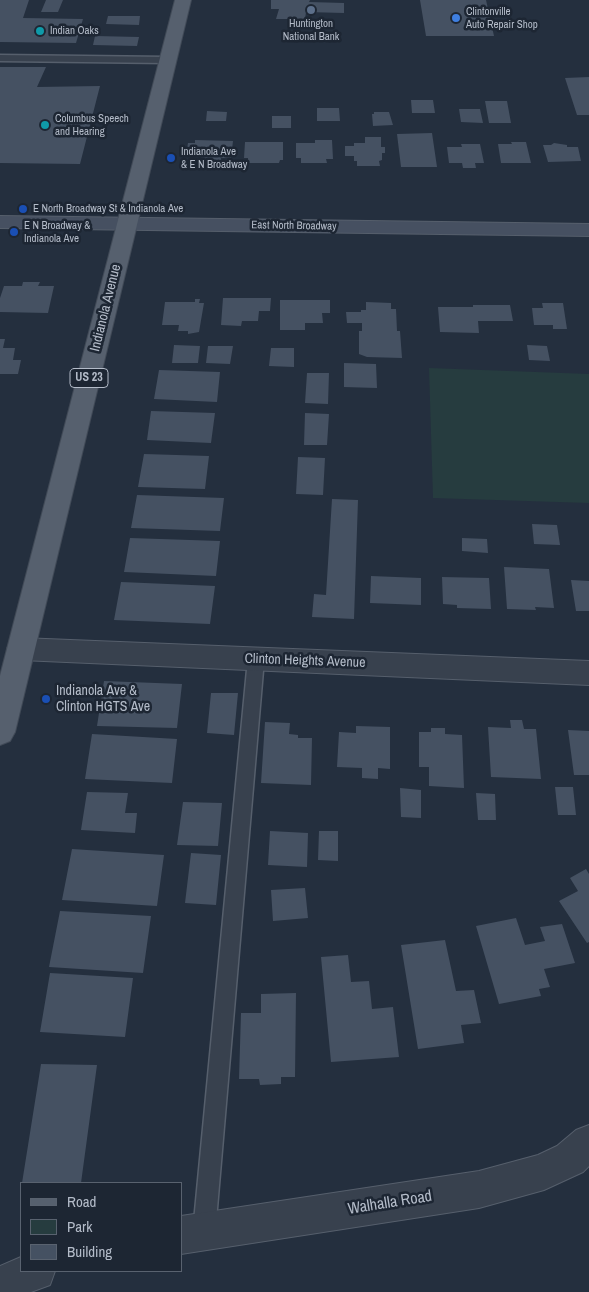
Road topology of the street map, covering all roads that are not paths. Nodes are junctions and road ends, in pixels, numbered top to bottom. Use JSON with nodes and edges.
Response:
{"nodes":[{"id":1,"x":182,"y":0,"type":"edge"},
{"id":2,"x":0,"y":58,"type":"edge"},
{"id":3,"x":168,"y":60,"type":"junction"},
{"id":4,"x":0,"y":222,"type":"edge"},
{"id":5,"x":127,"y":224,"type":"junction"},
{"id":6,"x":589,"y":230,"type":"edge"},
{"id":7,"x":21,"y":649,"type":"junction"},
{"id":8,"x":256,"y":659,"type":"junction"},
{"id":9,"x":589,"y":672,"type":"edge"},
{"id":10,"x":0,"y":732,"type":"edge"},
{"id":11,"x":589,"y":1143,"type":"edge"},
{"id":12,"x":193,"y":1234,"type":"edge"},
{"id":13,"x":33,"y":1272,"type":"edge"},
{"id":14,"x":0,"y":1285,"type":"edge"}],
"edges":[{"from":1,"to":3,"type":"main road","name":"Indianola Avenue","number":"US 23"},
{"from":2,"to":3,"type":"lane"},
{"from":3,"to":5,"type":"main road","name":"Indianola Avenue","number":"US 23"},
{"from":4,"to":5,"type":"main road","name":"East North Broadway"},
{"from":5,"to":6,"type":"main road","name":"East North Broadway"},
{"from":5,"to":7,"type":"main road","name":"Indianola Avenue","number":"US 23"},
{"from":7,"to":8,"type":"street","name":"Clinton Heights Avenue"},
{"from":7,"to":10,"type":"main road","name":"Indianola Avenue","number":"US 23"},
{"from":8,"to":9,"type":"street","name":"Clinton Heights Avenue"},
{"from":8,"to":12,"type":"lane"},
{"from":11,"to":12,"type":"street","name":"Walhalla Road"},
{"from":13,"to":14,"type":"street"}]}
